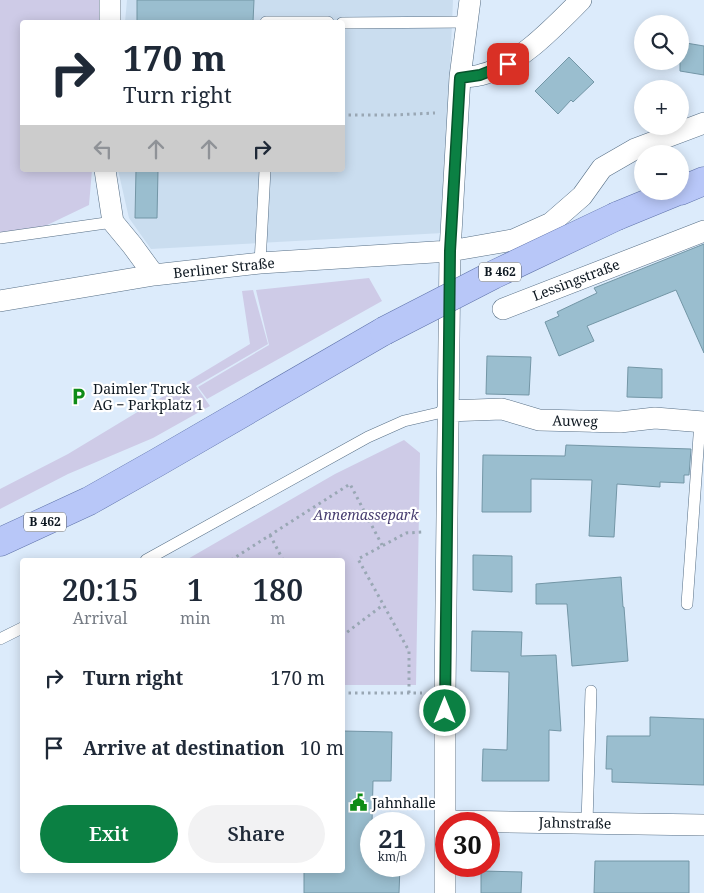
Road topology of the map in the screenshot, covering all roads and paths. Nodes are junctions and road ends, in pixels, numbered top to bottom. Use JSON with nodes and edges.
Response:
{"nodes":[{"id":1,"x":110,"y":0,"type":"edge"},
{"id":2,"x":470,"y":0,"type":"edge"},
{"id":3,"x":580,"y":0,"type":"edge"},
{"id":4,"x":110,"y":20,"type":"edge"},
{"id":5,"x":468,"y":22,"type":"junction"},
{"id":6,"x":345,"y":23,"type":"edge"},
{"id":7,"x":460,"y":78,"type":"junction"},
{"id":8,"x":434,"y":113,"type":"dead end"},
{"id":9,"x":345,"y":115,"type":"edge"},
{"id":10,"x":704,"y":123,"type":"edge"},
{"id":11,"x":105,"y":172,"type":"edge"},
{"id":12,"x":265,"y":172,"type":"edge"},
{"id":13,"x":704,"y":181,"type":"edge"},
{"id":14,"x":689,"y":187,"type":"edge"},
{"id":15,"x":657,"y":200,"type":"edge"},
{"id":16,"x":113,"y":222,"type":"junction"},
{"id":17,"x":704,"y":231,"type":"edge"},
{"id":18,"x":0,"y":238,"type":"edge"},
{"id":19,"x":450,"y":251,"type":"junction"},
{"id":20,"x":260,"y":263,"type":"junction"},
{"id":21,"x":154,"y":275,"type":"junction"},
{"id":22,"x":0,"y":301,"type":"edge"},
{"id":23,"x":503,"y":309,"type":"dead end"},
{"id":24,"x":447,"y":411,"type":"junction"},
{"id":25,"x":702,"y":422,"type":"edge"},
{"id":26,"x":446,"y":531,"type":"junction"},
{"id":27,"x":270,"y":534,"type":"junction"},
{"id":28,"x":0,"y":542,"type":"edge"},
{"id":29,"x":382,"y":545,"type":"junction"},
{"id":30,"x":150,"y":558,"type":"edge"},
{"id":31,"x":234,"y":558,"type":"edge"},
{"id":32,"x":282,"y":558,"type":"edge"},
{"id":33,"x":687,"y":604,"type":"dead end"},
{"id":34,"x":383,"y":605,"type":"junction"},
{"id":35,"x":20,"y":629,"type":"edge"},
{"id":36,"x":345,"y":634,"type":"edge"},
{"id":37,"x":0,"y":639,"type":"edge"},
{"id":38,"x":591,"y":691,"type":"dead end"},
{"id":39,"x":345,"y":693,"type":"edge"},
{"id":40,"x":409,"y":693,"type":"junction"},
{"id":41,"x":445,"y":693,"type":"junction"},
{"id":42,"x":445,"y":812,"type":"edge"},
{"id":43,"x":500,"y":822,"type":"edge"},
{"id":44,"x":587,"y":823,"type":"junction"},
{"id":45,"x":704,"y":826,"type":"edge"},
{"id":46,"x":445,"y":877,"type":"edge"},
{"id":47,"x":445,"y":893,"type":"edge"}],
"edges":[{"from":1,"to":4,"type":"street"},
{"from":2,"to":5,"type":"street"},
{"from":3,"to":7,"type":"street"},
{"from":5,"to":6,"type":"lane"},
{"from":5,"to":7,"type":"street"},
{"from":7,"to":19,"type":"street"},
{"from":8,"to":9,"type":"path"},
{"from":10,"to":19,"type":"street"},
{"from":11,"to":16,"type":"street"},
{"from":12,"to":20,"type":"lane"},
{"from":13,"to":14,"type":"main road","number":"B 462"},
{"from":15,"to":28,"type":"main road","number":"B 462","bridge":true},
{"from":16,"to":18,"type":"lane"},
{"from":16,"to":21,"type":"street"},
{"from":17,"to":23,"type":"street","name":"Lessingstraße"},
{"from":19,"to":20,"type":"street","name":"Berliner Straße"},
{"from":19,"to":24,"type":"street"},
{"from":20,"to":21,"type":"street","name":"Berliner Straße"},
{"from":21,"to":22,"type":"street","name":"Berliner Straße"},
{"from":24,"to":25,"type":"street","name":"Auweg"},
{"from":24,"to":26,"type":"street"},
{"from":24,"to":30,"type":"lane"},
{"from":25,"to":33,"type":"lane"},
{"from":26,"to":29,"type":"path"},
{"from":26,"to":41,"type":"street"},
{"from":27,"to":29,"type":"path"},
{"from":27,"to":31,"type":"path"},
{"from":27,"to":32,"type":"path"},
{"from":29,"to":34,"type":"path"},
{"from":34,"to":36,"type":"path"},
{"from":34,"to":40,"type":"path"},
{"from":35,"to":37,"type":"lane"},
{"from":38,"to":44,"type":"lane"},
{"from":39,"to":40,"type":"path"},
{"from":40,"to":41,"type":"path"},
{"from":41,"to":42,"type":"street"},
{"from":43,"to":44,"type":"street","name":"Jahnstraße"},
{"from":44,"to":45,"type":"street","name":"Jahnstraße"},
{"from":46,"to":47,"type":"street"}]}
